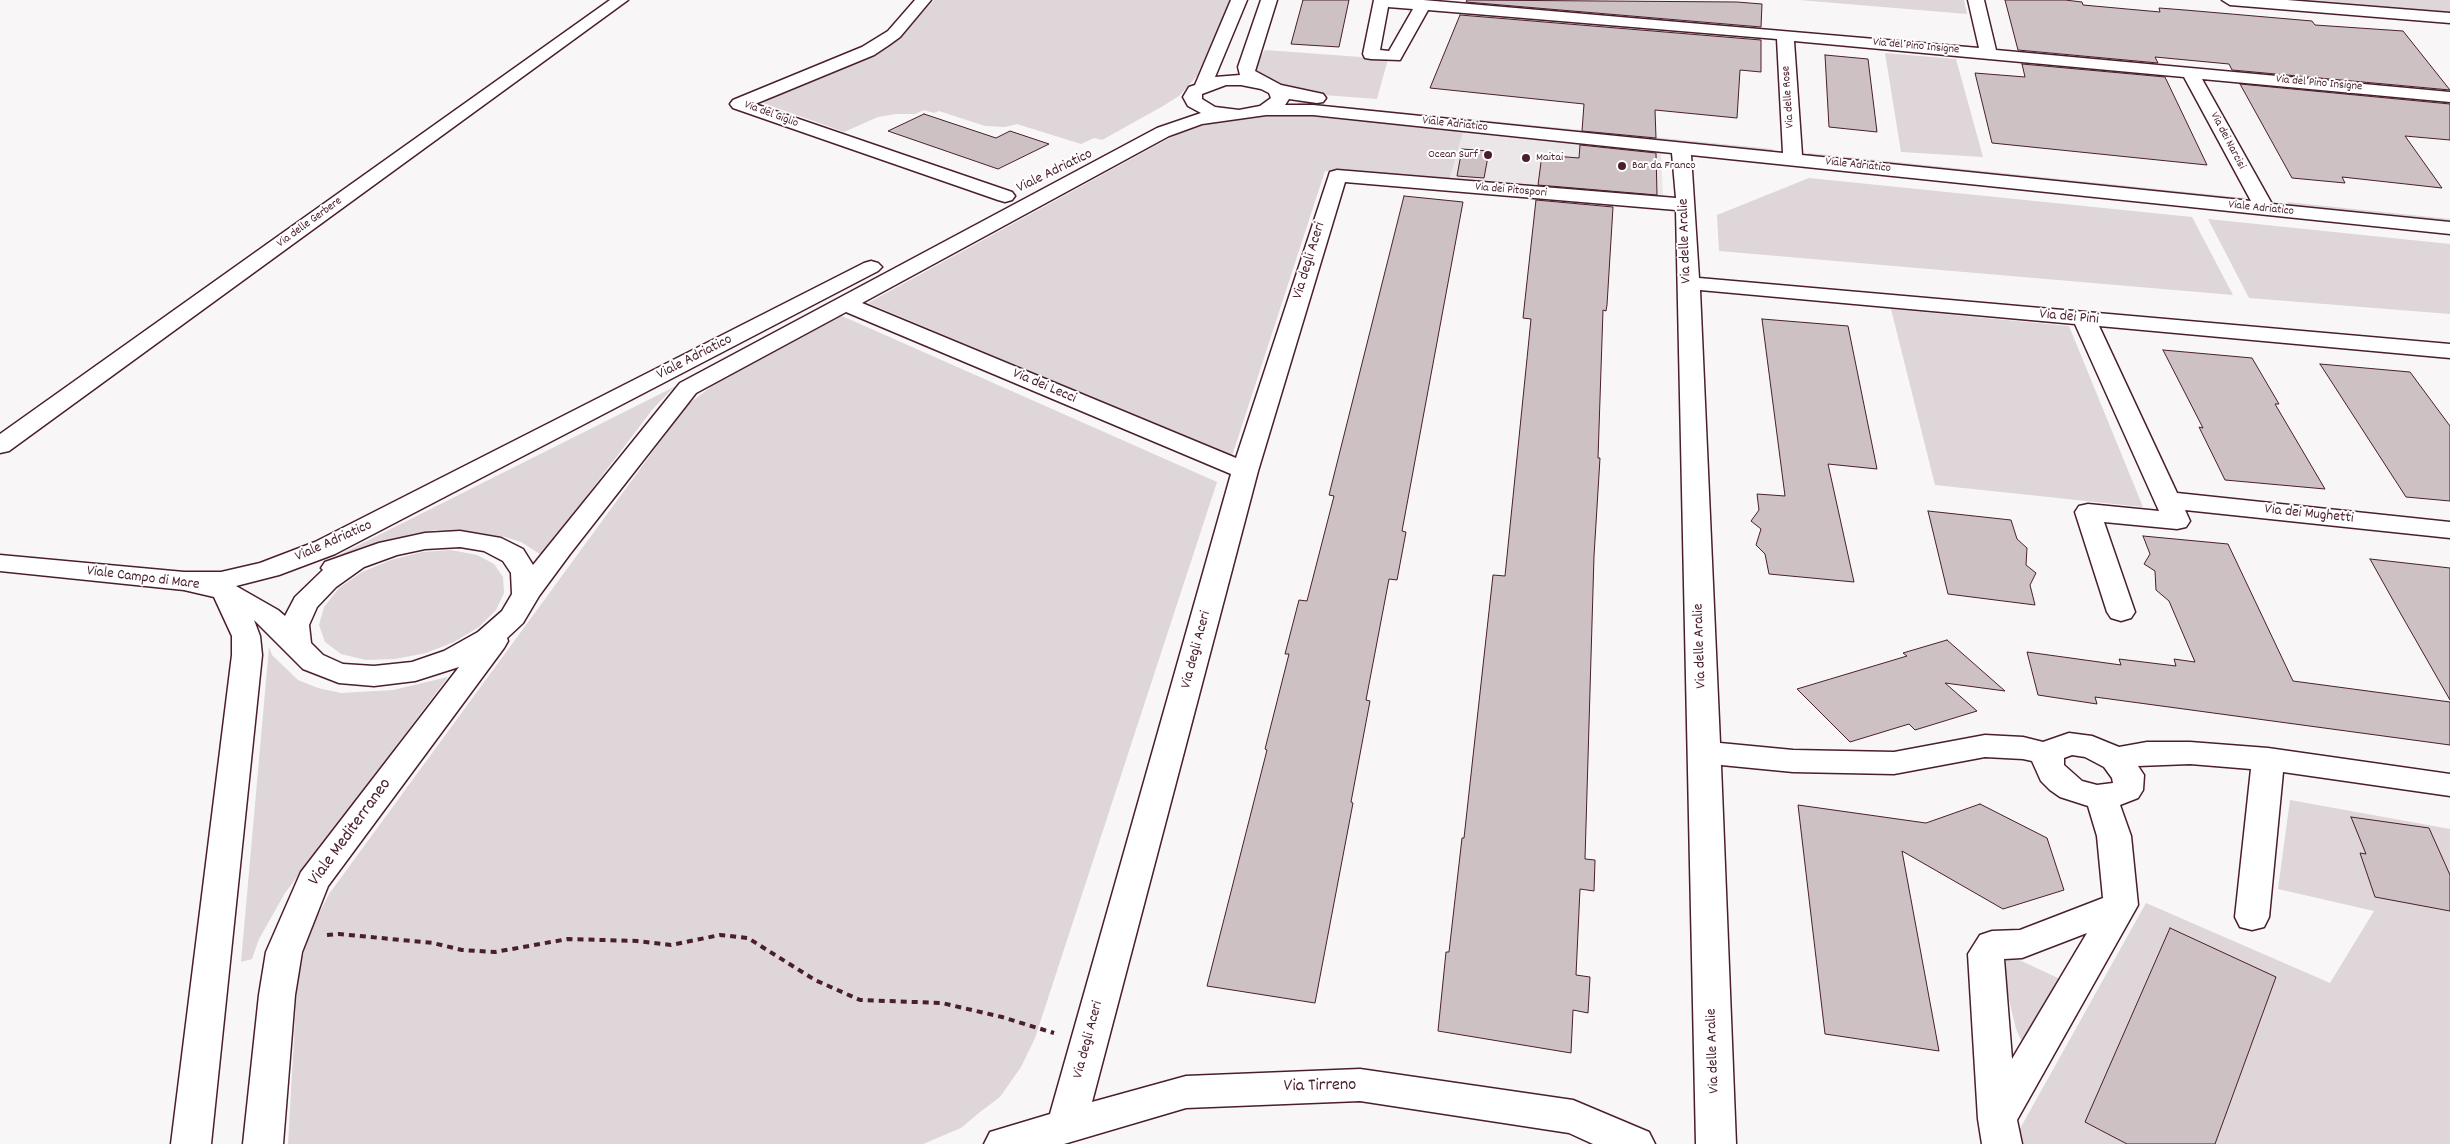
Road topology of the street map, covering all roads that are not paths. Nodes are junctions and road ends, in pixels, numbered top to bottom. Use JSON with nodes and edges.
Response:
{"nodes":[{"id":1,"x":620,"y":0,"type":"edge"},
{"id":2,"x":923,"y":0,"type":"edge"},
{"id":3,"x":1239,"y":0,"type":"edge"},
{"id":4,"x":1269,"y":0,"type":"edge"},
{"id":5,"x":1976,"y":0,"type":"edge"},
{"id":6,"x":2230,"y":0,"type":"edge"},
{"id":7,"x":1382,"y":1,"type":"edge"},
{"id":8,"x":1415,"y":3,"type":"edge"},
{"id":9,"x":2450,"y":18,"type":"edge"},
{"id":10,"x":1378,"y":20,"type":"junction"},
{"id":11,"x":1413,"y":23,"type":"junction"},
{"id":12,"x":1785,"y":35,"type":"junction"},
{"id":13,"x":1988,"y":54,"type":"junction"},
{"id":14,"x":2190,"y":72,"type":"junction"},
{"id":15,"x":1271,"y":87,"type":"junction"},
{"id":16,"x":1198,"y":92,"type":"junction"},
{"id":17,"x":2450,"y":97,"type":"edge"},
{"id":18,"x":1266,"y":110,"type":"junction"},
{"id":19,"x":1232,"y":114,"type":"junction"},
{"id":20,"x":1681,"y":148,"type":"junction"},
{"id":21,"x":1793,"y":153,"type":"junction"},
{"id":22,"x":1337,"y":176,"type":"joint"},
{"id":23,"x":2254,"y":191,"type":"junction"},
{"id":24,"x":1005,"y":196,"type":"junction"},
{"id":25,"x":1686,"y":205,"type":"junction"},
{"id":26,"x":2265,"y":209,"type":"junction"},
{"id":27,"x":2450,"y":212,"type":"edge"},
{"id":28,"x":2450,"y":228,"type":"edge"},
{"id":29,"x":1688,"y":283,"type":"junction"},
{"id":30,"x":843,"y":303,"type":"junction"},
{"id":31,"x":2084,"y":319,"type":"junction"},
{"id":32,"x":2448,"y":354,"type":"edge"},
{"id":33,"x":0,"y":446,"type":"edge"},
{"id":34,"x":1245,"y":471,"type":"junction"},
{"id":35,"x":2168,"y":500,"type":"junction"},
{"id":36,"x":2450,"y":530,"type":"edge"},
{"id":37,"x":0,"y":563,"type":"edge"},
{"id":38,"x":353,"y":563,"type":"junction"},
{"id":39,"x":223,"y":586,"type":"junction"},
{"id":40,"x":519,"y":605,"type":"junction"},
{"id":41,"x":2121,"y":612,"type":"dead end"},
{"id":42,"x":297,"y":646,"type":"junction"},
{"id":43,"x":1705,"y":753,"type":"junction"},
{"id":44,"x":2050,"y":755,"type":"junction"},
{"id":45,"x":2115,"y":759,"type":"junction"},
{"id":46,"x":2268,"y":759,"type":"junction"},
{"id":47,"x":2450,"y":784,"type":"edge"},
{"id":48,"x":2101,"y":797,"type":"junction"},
{"id":49,"x":2121,"y":905,"type":"junction"},
{"id":50,"x":2252,"y":917,"type":"dead end"},
{"id":51,"x":1066,"y":1126,"type":"junction"},
{"id":52,"x":2000,"y":1132,"type":"edge"},
{"id":53,"x":191,"y":1144,"type":"edge"},
{"id":54,"x":263,"y":1144,"type":"edge"},
{"id":55,"x":1004,"y":1144,"type":"edge"},
{"id":56,"x":1635,"y":1144,"type":"edge"},
{"id":57,"x":1716,"y":1144,"type":"edge"}],
"edges":[{"from":1,"to":33,"type":"street","name":"Via delle Gerbere"},
{"from":2,"to":24,"type":"street","name":"Via del Giglio"},
{"from":3,"to":16,"type":"street"},
{"from":4,"to":15,"type":"street"},
{"from":5,"to":13,"type":"street"},
{"from":6,"to":9,"type":"street"},
{"from":7,"to":8,"type":"street","name":"Via del Pino Insigne"},
{"from":7,"to":10,"type":"street"},
{"from":8,"to":11,"type":"street"},
{"from":8,"to":12,"type":"street","name":"Via del Pino Insigne"},
{"from":10,"to":11,"type":"street"},
{"from":10,"to":11,"type":"street"},
{"from":12,"to":13,"type":"street","name":"Via del Pino Insigne"},
{"from":12,"to":21,"type":"street","name":"Via delle Rose"},
{"from":13,"to":14,"type":"street","name":"Via del Pino Insigne"},
{"from":14,"to":17,"type":"street","name":"Via del Pino Insigne"},
{"from":14,"to":23,"type":"street","name":"Via dei Narcisi"},
{"from":15,"to":16,"type":"street","name":"Viale Adriatico"},
{"from":15,"to":18,"type":"street"},
{"from":15,"to":21,"type":"street","name":"Viale Adriatico"},
{"from":16,"to":19,"type":"street"},
{"from":16,"to":24,"type":"street","name":"Viale Adriatico"},
{"from":18,"to":19,"type":"street","name":"Viale Adriatico"},
{"from":18,"to":20,"type":"street","name":"Viale Adriatico"},
{"from":19,"to":30,"type":"street","name":"Viale Adriatico"},
{"from":20,"to":21,"type":"street","name":"Viale Adriatico"},
{"from":20,"to":25,"type":"street","name":"Via delle Aralie"},
{"from":21,"to":23,"type":"street","name":"Viale Adriatico"},
{"from":21,"to":26,"type":"street","name":"Viale Adriatico"},
{"from":22,"to":25,"type":"street","name":"Via dei Pitospori"},
{"from":22,"to":34,"type":"street","name":"Via degli Aceri"},
{"from":23,"to":26,"type":"street","name":"Via dei Narcisi"},
{"from":23,"to":27,"type":"street","name":"Viale Adriatico"},
{"from":24,"to":39,"type":"street","name":"Viale Adriatico"},
{"from":25,"to":29,"type":"street","name":"Via delle Aralie"},
{"from":26,"to":28,"type":"street","name":"Viale Adriatico"},
{"from":29,"to":31,"type":"street","name":"Via dei Pini"},
{"from":29,"to":43,"type":"street","name":"Via delle Aralie"},
{"from":30,"to":34,"type":"street","name":"Via dei Lecci"},
{"from":30,"to":40,"type":"street","name":"Viale Adriatico"},
{"from":31,"to":32,"type":"street","name":"Via dei Pini"},
{"from":31,"to":35,"type":"street"},
{"from":34,"to":51,"type":"street","name":"Via degli Aceri"},
{"from":35,"to":36,"type":"street","name":"Via dei Mughetti"},
{"from":35,"to":41,"type":"street"},
{"from":37,"to":39,"type":"street","name":"Viale Campo di Mare"},
{"from":38,"to":39,"type":"street"},
{"from":38,"to":40,"type":"street"},
{"from":38,"to":42,"type":"street"},
{"from":39,"to":42,"type":"street","name":"Viale Campo di Mare"},
{"from":39,"to":53,"type":"street"},
{"from":40,"to":42,"type":"street","name":"Viale Campo di Mare"},
{"from":40,"to":54,"type":"street","name":"Viale Mediterraneo"},
{"from":43,"to":44,"type":"street"},
{"from":43,"to":57,"type":"street","name":"Via delle Aralie"},
{"from":44,"to":45,"type":"street"},
{"from":44,"to":48,"type":"street"},
{"from":45,"to":46,"type":"street"},
{"from":45,"to":48,"type":"street"},
{"from":46,"to":47,"type":"street"},
{"from":46,"to":50,"type":"street"},
{"from":48,"to":49,"type":"street"},
{"from":49,"to":52,"type":"street"},
{"from":49,"to":52,"type":"street"},
{"from":51,"to":55,"type":"street","name":"Via Tirreno"},
{"from":51,"to":56,"type":"street","name":"Via Tirreno"}]}
